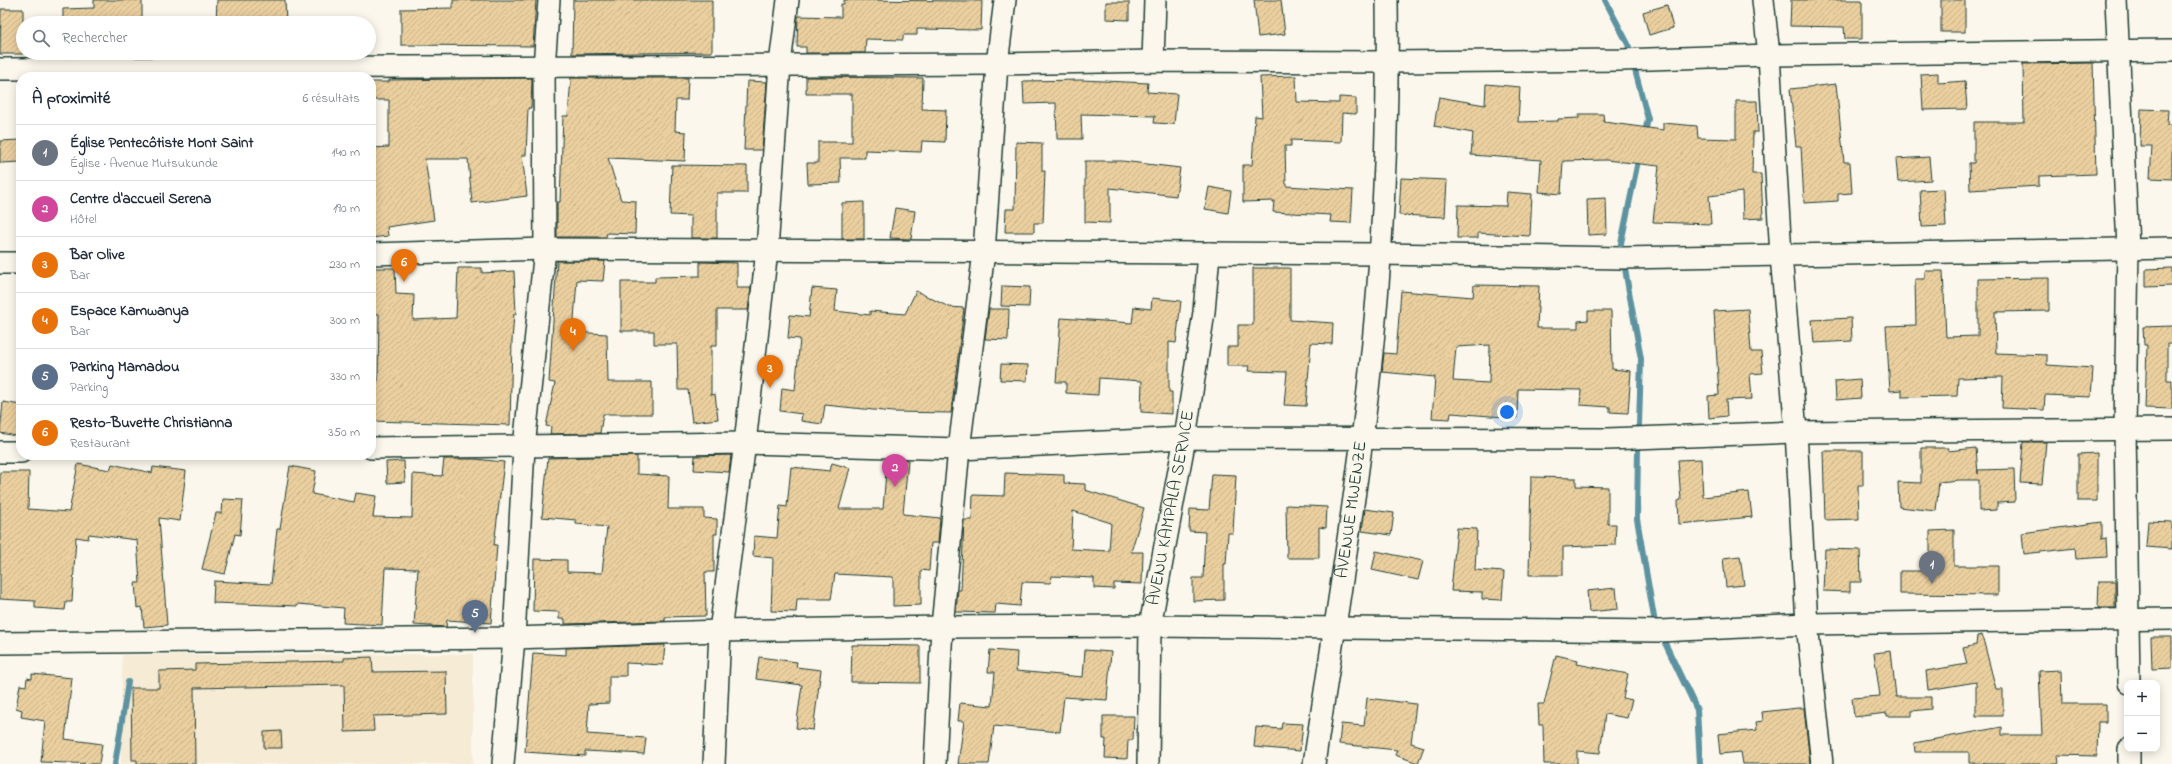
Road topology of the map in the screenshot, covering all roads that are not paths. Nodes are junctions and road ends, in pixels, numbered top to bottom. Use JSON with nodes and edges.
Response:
{"nodes":[{"id":1,"x":549,"y":0,"type":"edge"},
{"id":2,"x":788,"y":0,"type":"edge"},
{"id":3,"x":1005,"y":0,"type":"edge"},
{"id":4,"x":1155,"y":0,"type":"edge"},
{"id":5,"x":1387,"y":0,"type":"edge"},
{"id":6,"x":1763,"y":0,"type":"edge"},
{"id":7,"x":2116,"y":0,"type":"edge"},
{"id":8,"x":2172,"y":50,"type":"edge"},
{"id":9,"x":2118,"y":51,"type":"junction"},
{"id":10,"x":1769,"y":55,"type":"junction"},
{"id":11,"x":1153,"y":61,"type":"junction"},
{"id":12,"x":1388,"y":62,"type":"junction"},
{"id":13,"x":780,"y":64,"type":"junction"},
{"id":14,"x":997,"y":64,"type":"junction"},
{"id":15,"x":544,"y":67,"type":"junction"},
{"id":16,"x":0,"y":69,"type":"edge"},
{"id":17,"x":2128,"y":247,"type":"junction"},
{"id":18,"x":2172,"y":248,"type":"edge"},
{"id":19,"x":545,"y":249,"type":"junction"},
{"id":20,"x":767,"y":250,"type":"junction"},
{"id":21,"x":984,"y":252,"type":"junction"},
{"id":22,"x":376,"y":254,"type":"edge"},
{"id":23,"x":1210,"y":254,"type":"junction"},
{"id":24,"x":1380,"y":254,"type":"junction"},
{"id":25,"x":1781,"y":255,"type":"junction"},
{"id":26,"x":0,"y":263,"type":"edge"},
{"id":27,"x":16,"y":263,"type":"edge"},
{"id":28,"x":2125,"y":429,"type":"junction"},
{"id":29,"x":2172,"y":429,"type":"edge"},
{"id":30,"x":1796,"y":432,"type":"junction"},
{"id":31,"x":1186,"y":438,"type":"junction"},
{"id":32,"x":1362,"y":438,"type":"junction"},
{"id":33,"x":744,"y":443,"type":"junction"},
{"id":34,"x":524,"y":446,"type":"junction"},
{"id":35,"x":376,"y":448,"type":"edge"},
{"id":36,"x":959,"y":449,"type":"junction"},
{"id":37,"x":0,"y":452,"type":"edge"},
{"id":38,"x":16,"y":452,"type":"edge"},
{"id":39,"x":2172,"y":619,"type":"edge"},
{"id":40,"x":2130,"y":620,"type":"junction"},
{"id":41,"x":1807,"y":624,"type":"junction"},
{"id":42,"x":1150,"y":626,"type":"junction"},
{"id":43,"x":942,"y":627,"type":"junction"},
{"id":44,"x":1334,"y":629,"type":"junction"},
{"id":45,"x":720,"y":631,"type":"junction"},
{"id":46,"x":514,"y":638,"type":"junction"},
{"id":47,"x":0,"y":643,"type":"edge"},
{"id":48,"x":2129,"y":680,"type":"edge"},
{"id":49,"x":2129,"y":752,"type":"edge"},
{"id":50,"x":503,"y":764,"type":"edge"},
{"id":51,"x":714,"y":764,"type":"edge"},
{"id":52,"x":935,"y":764,"type":"edge"},
{"id":53,"x":1148,"y":764,"type":"edge"},
{"id":54,"x":1314,"y":764,"type":"edge"},
{"id":55,"x":1822,"y":764,"type":"edge"},
{"id":56,"x":2129,"y":764,"type":"edge"}],
"edges":[{"from":1,"to":15,"type":"street"},
{"from":2,"to":13,"type":"street"},
{"from":3,"to":14,"type":"street"},
{"from":4,"to":11,"type":"street"},
{"from":5,"to":12,"type":"street","name":"AVENUE MWENZE"},
{"from":6,"to":10,"type":"street"},
{"from":7,"to":9,"type":"street"},
{"from":8,"to":9,"type":"street"},
{"from":9,"to":10,"type":"street"},
{"from":9,"to":17,"type":"street"},
{"from":10,"to":12,"type":"street"},
{"from":10,"to":25,"type":"street"},
{"from":11,"to":12,"type":"street"},
{"from":11,"to":14,"type":"street"},
{"from":12,"to":24,"type":"street","name":"AVENUE MWENZE"},
{"from":13,"to":14,"type":"street"},
{"from":13,"to":15,"type":"street"},
{"from":13,"to":20,"type":"street"},
{"from":14,"to":21,"type":"street"},
{"from":15,"to":16,"type":"street"},
{"from":15,"to":19,"type":"street"},
{"from":17,"to":18,"type":"street"},
{"from":17,"to":25,"type":"street"},
{"from":17,"to":28,"type":"street"},
{"from":19,"to":20,"type":"street"},
{"from":19,"to":22,"type":"street"},
{"from":19,"to":34,"type":"street"},
{"from":20,"to":21,"type":"street"},
{"from":20,"to":33,"type":"street"},
{"from":21,"to":23,"type":"street"},
{"from":21,"to":36,"type":"street"},
{"from":23,"to":24,"type":"street"},
{"from":23,"to":31,"type":"street","name":"AVENU KAMPALA SERVICE"},
{"from":24,"to":25,"type":"street"},
{"from":24,"to":32,"type":"street","name":"AVENUE MWENZE"},
{"from":25,"to":30,"type":"street"},
{"from":26,"to":27,"type":"street"},
{"from":28,"to":29,"type":"street"},
{"from":28,"to":30,"type":"street"},
{"from":28,"to":40,"type":"street"},
{"from":30,"to":32,"type":"street"},
{"from":30,"to":41,"type":"street"},
{"from":31,"to":32,"type":"street"},
{"from":31,"to":36,"type":"street"},
{"from":31,"to":42,"type":"street","name":"AVENU KAMPALA SERVICE"},
{"from":32,"to":44,"type":"street","name":"AVENUE MWENZE"},
{"from":33,"to":34,"type":"street"},
{"from":33,"to":36,"type":"street"},
{"from":33,"to":45,"type":"street"},
{"from":34,"to":35,"type":"street"},
{"from":34,"to":46,"type":"street"},
{"from":36,"to":43,"type":"street"},
{"from":37,"to":38,"type":"street"},
{"from":39,"to":40,"type":"street"},
{"from":40,"to":41,"type":"street"},
{"from":40,"to":48,"type":"street"},
{"from":41,"to":44,"type":"street"},
{"from":41,"to":55,"type":"street"},
{"from":42,"to":43,"type":"street"},
{"from":42,"to":44,"type":"street"},
{"from":42,"to":53,"type":"street","name":"AVENU KAMPALA SERVICE"},
{"from":43,"to":45,"type":"street"},
{"from":43,"to":52,"type":"street"},
{"from":44,"to":54,"type":"street","name":"AVENUE MWENZE"},
{"from":45,"to":46,"type":"street"},
{"from":45,"to":51,"type":"street"},
{"from":46,"to":47,"type":"street"},
{"from":46,"to":50,"type":"street"},
{"from":49,"to":56,"type":"street"}]}
